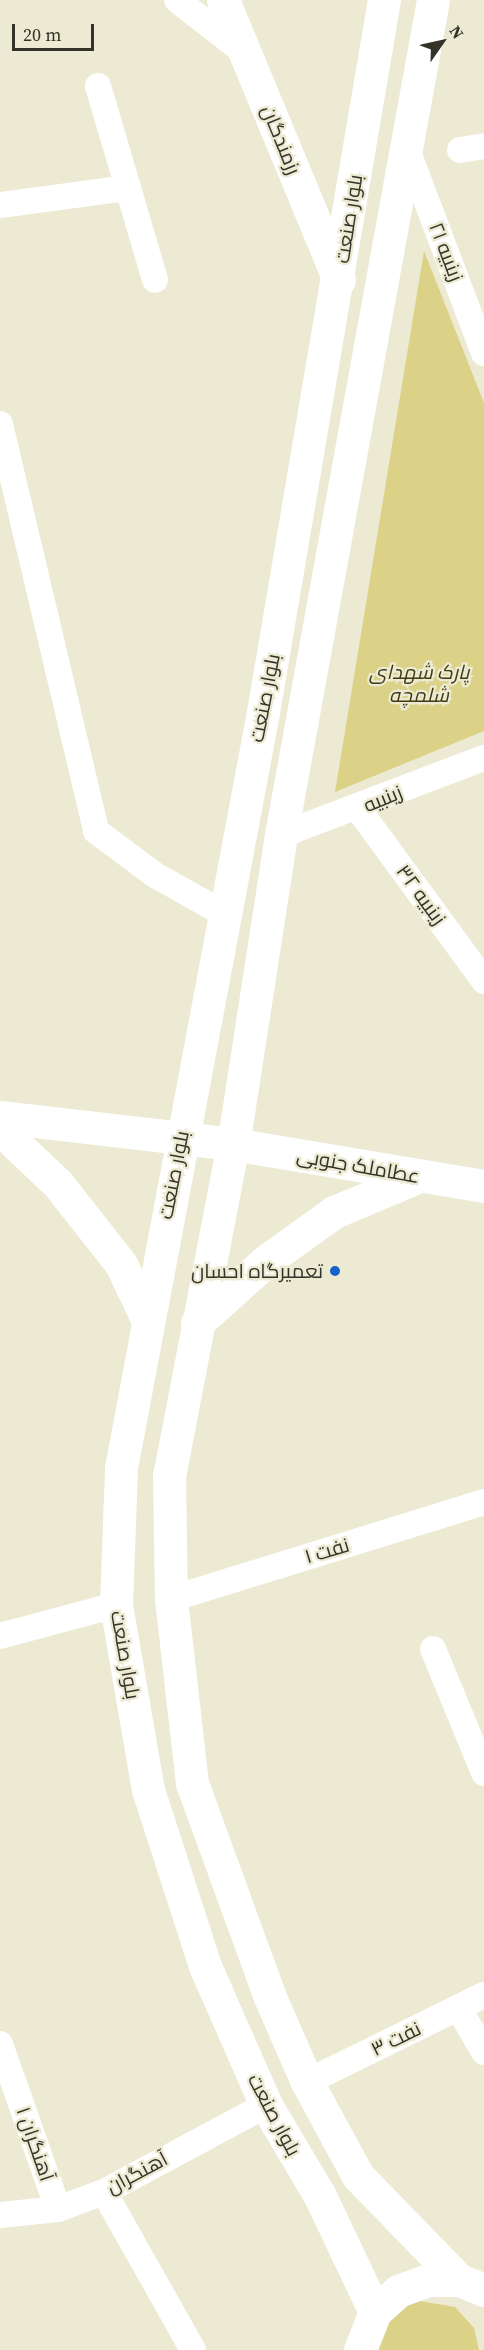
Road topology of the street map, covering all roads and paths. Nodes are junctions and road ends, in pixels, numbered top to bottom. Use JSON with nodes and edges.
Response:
{"nodes":[{"id":1,"x":177,"y":0,"type":"edge"},
{"id":2,"x":223,"y":0,"type":"edge"},
{"id":3,"x":384,"y":0,"type":"edge"},
{"id":4,"x":433,"y":0,"type":"edge"},
{"id":5,"x":246,"y":54,"type":"junction"},
{"id":6,"x":98,"y":86,"type":"dead end"},
{"id":7,"x":408,"y":152,"type":"junction"},
{"id":8,"x":128,"y":188,"type":"junction"},
{"id":9,"x":0,"y":205,"type":"edge"},
{"id":10,"x":155,"y":280,"type":"dead end"},
{"id":11,"x":339,"y":280,"type":"junction"},
{"id":12,"x":484,"y":353,"type":"edge"},
{"id":13,"x":0,"y":424,"type":"edge"},
{"id":14,"x":263,"y":712,"type":"junction"},
{"id":15,"x":302,"y":719,"type":"junction"},
{"id":16,"x":484,"y":758,"type":"edge"},
{"id":17,"x":359,"y":810,"type":"junction"},
{"id":18,"x":281,"y":835,"type":"junction"},
{"id":19,"x":221,"y":912,"type":"junction"},
{"id":20,"x":484,"y":981,"type":"edge"},
{"id":21,"x":0,"y":1117,"type":"edge"},
{"id":22,"x":0,"y":1129,"type":"edge"},
{"id":23,"x":181,"y":1138,"type":"junction"},
{"id":24,"x":233,"y":1144,"type":"junction"},
{"id":25,"x":420,"y":1176,"type":"junction"},
{"id":26,"x":484,"y":1186,"type":"edge"},
{"id":27,"x":147,"y":1319,"type":"junction"},
{"id":28,"x":197,"y":1323,"type":"junction"},
{"id":29,"x":121,"y":1468,"type":"junction"},
{"id":30,"x":169,"y":1475,"type":"junction"},
{"id":31,"x":484,"y":1502,"type":"edge"},
{"id":32,"x":171,"y":1599,"type":"junction"},
{"id":33,"x":116,"y":1605,"type":"junction"},
{"id":34,"x":0,"y":1636,"type":"edge"},
{"id":35,"x":433,"y":1649,"type":"dead end"},
{"id":36,"x":484,"y":1773,"type":"edge"},
{"id":37,"x":484,"y":1995,"type":"edge"},
{"id":38,"x":459,"y":2009,"type":"junction"},
{"id":39,"x":0,"y":2044,"type":"edge"},
{"id":40,"x":484,"y":2052,"type":"edge"},
{"id":41,"x":307,"y":2082,"type":"junction"},
{"id":42,"x":266,"y":2105,"type":"junction"},
{"id":43,"x":104,"y":2192,"type":"junction"},
{"id":44,"x":58,"y":2209,"type":"junction"},
{"id":45,"x":0,"y":2215,"type":"edge"},
{"id":46,"x":471,"y":2285,"type":"edge"},
{"id":47,"x":375,"y":2312,"type":"junction"},
{"id":48,"x":193,"y":2350,"type":"edge"},
{"id":49,"x":360,"y":2350,"type":"edge"}],
"edges":[{"from":1,"to":5,"type":"street"},
{"from":2,"to":5,"type":"main road","name":"رزمندگان"},
{"from":3,"to":11,"type":"main road","name":"بلوار صنعت"},
{"from":4,"to":7,"type":"main road","name":"بلوار صنعت"},
{"from":5,"to":11,"type":"main road","name":"رزمندگان"},
{"from":6,"to":8,"type":"street"},
{"from":7,"to":12,"type":"street","name":"زینبیه ۲۱"},
{"from":7,"to":15,"type":"main road","name":"بلوار صنعت"},
{"from":8,"to":9,"type":"street"},
{"from":8,"to":10,"type":"street"},
{"from":11,"to":14,"type":"main road","name":"بلوار صنعت"},
{"from":13,"to":19,"type":"street"},
{"from":14,"to":15,"type":"main road"},
{"from":14,"to":19,"type":"main road","name":"بلوار صنعت"},
{"from":15,"to":18,"type":"main road","name":"بلوار صنعت"},
{"from":16,"to":17,"type":"street","name":"زینبیه"},
{"from":17,"to":18,"type":"street","name":"زینبیه"},
{"from":17,"to":20,"type":"street","name":"زینبیه ۳۲"},
{"from":18,"to":24,"type":"main road","name":"بلوار صنعت"},
{"from":19,"to":23,"type":"main road","name":"بلوار صنعت"},
{"from":21,"to":23,"type":"main road","name":"عطاملک جنوبی"},
{"from":22,"to":27,"type":"main road"},
{"from":23,"to":24,"type":"main road","name":"عطاملک جنوبی"},
{"from":23,"to":27,"type":"main road","name":"بلوار صنعت"},
{"from":24,"to":25,"type":"main road","name":"عطاملک جنوبی"},
{"from":24,"to":28,"type":"main road","name":"بلوار صنعت"},
{"from":25,"to":26,"type":"main road","name":"عطاملک جنوبی"},
{"from":25,"to":28,"type":"main road"},
{"from":27,"to":29,"type":"main road","name":"بلوار صنعت"},
{"from":28,"to":30,"type":"main road","name":"بلوار صنعت"},
{"from":29,"to":30,"type":"main road"},
{"from":29,"to":33,"type":"main road","name":"بلوار صنعت"},
{"from":30,"to":32,"type":"main road","name":"بلوار صنعت"},
{"from":31,"to":32,"type":"street","name":"نفت ۱"},
{"from":32,"to":41,"type":"main road","name":"بلوار صنعت"},
{"from":33,"to":34,"type":"street"},
{"from":33,"to":42,"type":"main road","name":"بلوار صنعت"},
{"from":35,"to":36,"type":"street"},
{"from":37,"to":38,"type":"street","name":"نفت ۳"},
{"from":38,"to":40,"type":"street"},
{"from":38,"to":41,"type":"street","name":"نفت ۳"},
{"from":39,"to":44,"type":"street","name":"آهنگران ۱"},
{"from":41,"to":46,"type":"main road","name":"بلوار صنعت"},
{"from":42,"to":43,"type":"street","name":"آهنگران"},
{"from":42,"to":47,"type":"main road","name":"بلوار صنعت"},
{"from":43,"to":44,"type":"street","name":"آهنگران"},
{"from":43,"to":48,"type":"street"},
{"from":44,"to":45,"type":"street","name":"آهنگران"},
{"from":46,"to":47,"type":"main road"},
{"from":47,"to":49,"type":"main road"}]}
